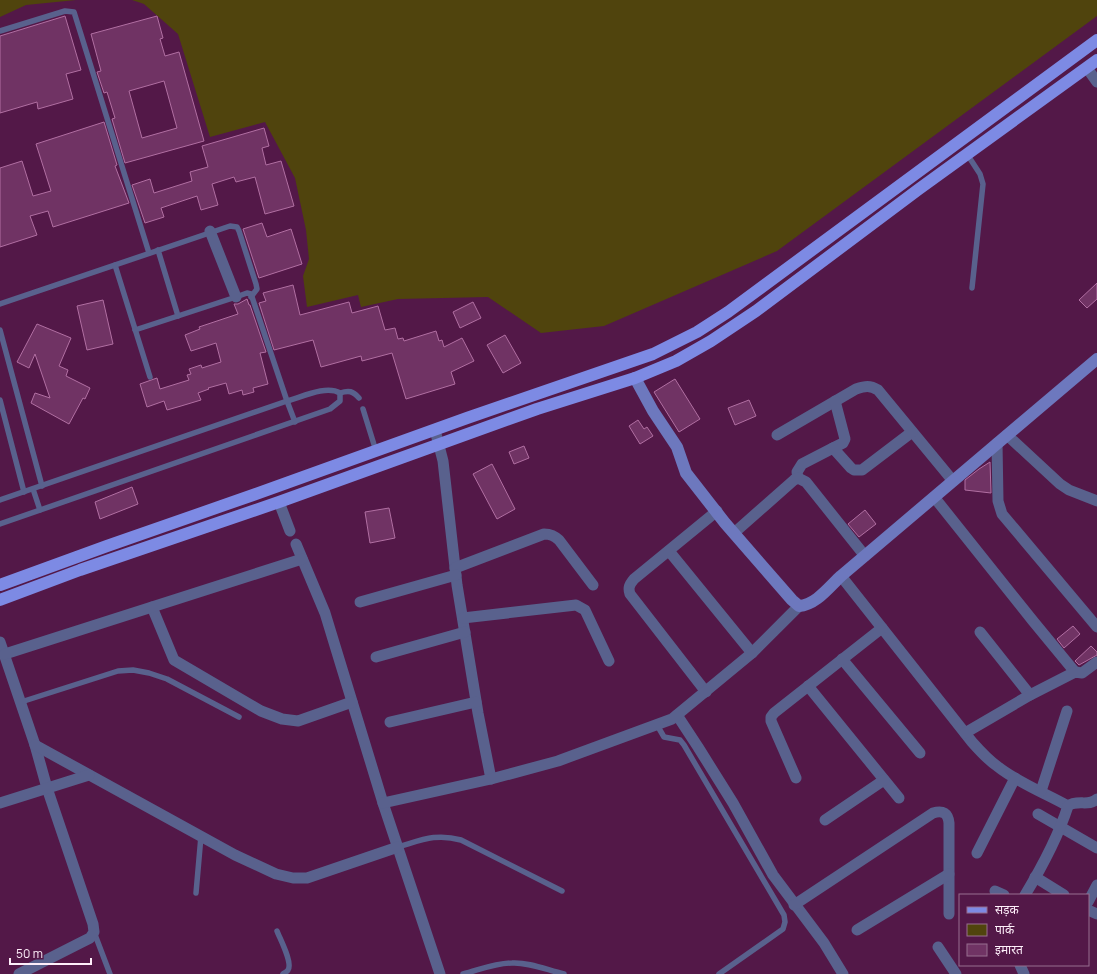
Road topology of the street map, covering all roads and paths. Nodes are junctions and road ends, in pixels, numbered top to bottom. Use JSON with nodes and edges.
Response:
{"nodes":[{"id":1,"x":0,"y":31,"type":"edge"},
{"id":2,"x":1097,"y":40,"type":"edge"},
{"id":3,"x":1097,"y":60,"type":"edge"},
{"id":4,"x":1087,"y":68,"type":"junction"},
{"id":5,"x":1097,"y":82,"type":"edge"},
{"id":6,"x":967,"y":154,"type":"junction"},
{"id":7,"x":210,"y":231,"type":"junction"},
{"id":8,"x":158,"y":250,"type":"junction"},
{"id":9,"x":149,"y":253,"type":"junction"},
{"id":10,"x":115,"y":265,"type":"junction"},
{"id":11,"x":972,"y":288,"type":"dead end"},
{"id":12,"x":236,"y":296,"type":"junction"},
{"id":13,"x":252,"y":298,"type":"junction"},
{"id":14,"x":0,"y":304,"type":"edge"},
{"id":15,"x":178,"y":316,"type":"junction"},
{"id":16,"x":0,"y":330,"type":"edge"},
{"id":17,"x":135,"y":330,"type":"junction"},
{"id":18,"x":1097,"y":359,"type":"edge"},
{"id":19,"x":150,"y":377,"type":"dead end"},
{"id":20,"x":635,"y":378,"type":"junction"},
{"id":21,"x":340,"y":393,"type":"junction"},
{"id":22,"x":359,"y":398,"type":"dead end"},
{"id":23,"x":0,"y":400,"type":"edge"},
{"id":24,"x":287,"y":401,"type":"junction"},
{"id":25,"x":835,"y":401,"type":"junction"},
{"id":26,"x":363,"y":409,"type":"dead end"},
{"id":27,"x":295,"y":422,"type":"junction"},
{"id":28,"x":434,"y":430,"type":"junction"},
{"id":29,"x":912,"y":432,"type":"junction"},
{"id":30,"x":777,"y":435,"type":"dead end"},
{"id":31,"x":1007,"y":435,"type":"junction"},
{"id":32,"x":997,"y":443,"type":"junction"},
{"id":33,"x":438,"y":444,"type":"junction"},
{"id":34,"x":833,"y":448,"type":"junction"},
{"id":35,"x":376,"y":451,"type":"junction"},
{"id":36,"x":798,"y":478,"type":"junction"},
{"id":37,"x":953,"y":481,"type":"junction"},
{"id":38,"x":42,"y":486,"type":"junction"},
{"id":39,"x":33,"y":489,"type":"junction"},
{"id":40,"x":24,"y":492,"type":"junction"},
{"id":41,"x":934,"y":497,"type":"junction"},
{"id":42,"x":0,"y":500,"type":"edge"},
{"id":43,"x":1097,"y":501,"type":"edge"},
{"id":44,"x":279,"y":502,"type":"junction"},
{"id":45,"x":40,"y":510,"type":"junction"},
{"id":46,"x":717,"y":511,"type":"junction"},
{"id":47,"x":0,"y":524,"type":"edge"},
{"id":48,"x":290,"y":531,"type":"dead end"},
{"id":49,"x":734,"y":533,"type":"junction"},
{"id":50,"x":296,"y":544,"type":"dead end"},
{"id":51,"x":669,"y":551,"type":"junction"},
{"id":52,"x":865,"y":556,"type":"junction"},
{"id":53,"x":302,"y":559,"type":"junction"},
{"id":54,"x":455,"y":571,"type":"junction"},
{"id":55,"x":841,"y":576,"type":"junction"},
{"id":56,"x":0,"y":585,"type":"edge"},
{"id":57,"x":593,"y":585,"type":"dead end"},
{"id":58,"x":3,"y":599,"type":"edge"},
{"id":59,"x":360,"y":602,"type":"dead end"},
{"id":60,"x":799,"y":606,"type":"junction"},
{"id":61,"x":152,"y":607,"type":"junction"},
{"id":62,"x":463,"y":618,"type":"junction"},
{"id":63,"x":1097,"y":627,"type":"edge"},
{"id":64,"x":882,"y":628,"type":"junction"},
{"id":65,"x":465,"y":632,"type":"junction"},
{"id":66,"x":980,"y":632,"type":"dead end"},
{"id":67,"x":0,"y":642,"type":"edge"},
{"id":68,"x":752,"y":653,"type":"junction"},
{"id":69,"x":5,"y":654,"type":"junction"},
{"id":70,"x":376,"y":657,"type":"dead end"},
{"id":71,"x":842,"y":659,"type":"junction"},
{"id":72,"x":609,"y":661,"type":"dead end"},
{"id":73,"x":1097,"y":662,"type":"edge"},
{"id":74,"x":1075,"y":672,"type":"junction"},
{"id":75,"x":808,"y":686,"type":"junction"},
{"id":76,"x":706,"y":692,"type":"junction"},
{"id":77,"x":1030,"y":695,"type":"junction"},
{"id":78,"x":21,"y":702,"type":"junction"},
{"id":79,"x":352,"y":702,"type":"junction"},
{"id":80,"x":476,"y":702,"type":"junction"},
{"id":81,"x":1067,"y":711,"type":"dead end"},
{"id":82,"x":677,"y":715,"type":"junction"},
{"id":83,"x":239,"y":717,"type":"dead end"},
{"id":84,"x":390,"y":722,"type":"dead end"},
{"id":85,"x":657,"y":725,"type":"junction"},
{"id":86,"x":964,"y":733,"type":"junction"},
{"id":87,"x":35,"y":745,"type":"junction"},
{"id":88,"x":920,"y":753,"type":"dead end"},
{"id":89,"x":89,"y":775,"type":"junction"},
{"id":90,"x":796,"y":778,"type":"dead end"},
{"id":91,"x":1015,"y":778,"type":"junction"},
{"id":92,"x":491,"y":779,"type":"junction"},
{"id":93,"x":884,"y":780,"type":"junction"},
{"id":94,"x":47,"y":788,"type":"junction"},
{"id":95,"x":1041,"y":791,"type":"junction"},
{"id":96,"x":899,"y":798,"type":"dead end"},
{"id":97,"x":1097,"y":799,"type":"edge"},
{"id":98,"x":0,"y":803,"type":"edge"},
{"id":99,"x":383,"y":803,"type":"junction"},
{"id":100,"x":1068,"y":806,"type":"junction"},
{"id":101,"x":1038,"y":814,"type":"dead end"},
{"id":102,"x":825,"y":820,"type":"dead end"},
{"id":103,"x":1061,"y":827,"type":"junction"},
{"id":104,"x":201,"y":836,"type":"junction"},
{"id":105,"x":398,"y":847,"type":"junction"},
{"id":106,"x":1097,"y":848,"type":"edge"},
{"id":107,"x":977,"y":853,"type":"dead end"},
{"id":108,"x":949,"y":874,"type":"junction"},
{"id":109,"x":1035,"y":877,"type":"junction"},
{"id":110,"x":1097,"y":885,"type":"edge"},
{"id":111,"x":562,"y":891,"type":"dead end"},
{"id":112,"x":196,"y":893,"type":"dead end"},
{"id":113,"x":1026,"y":894,"type":"edge"},
{"id":114,"x":1062,"y":894,"type":"edge"},
{"id":115,"x":1089,"y":900,"type":"edge"},
{"id":116,"x":794,"y":904,"type":"junction"},
{"id":117,"x":950,"y":914,"type":"dead end"},
{"id":118,"x":857,"y":930,"type":"dead end"},
{"id":119,"x":277,"y":931,"type":"dead end"},
{"id":120,"x":94,"y":932,"type":"junction"},
{"id":121,"x":938,"y":947,"type":"dead end"},
{"id":122,"x":488,"y":967,"type":"junction"},
{"id":123,"x":19,"y":974,"type":"edge"},
{"id":124,"x":110,"y":974,"type":"edge"},
{"id":125,"x":283,"y":974,"type":"edge"},
{"id":126,"x":440,"y":974,"type":"edge"},
{"id":127,"x":463,"y":974,"type":"edge"},
{"id":128,"x":490,"y":974,"type":"edge"},
{"id":129,"x":564,"y":974,"type":"edge"},
{"id":130,"x":718,"y":974,"type":"edge"},
{"id":131,"x":844,"y":974,"type":"edge"},
{"id":132,"x":956,"y":974,"type":"edge"}],
"edges":[{"from":1,"to":9,"type":"lane"},
{"from":2,"to":28,"type":"main road"},
{"from":3,"to":4,"type":"main road"},
{"from":4,"to":5,"type":"street"},
{"from":4,"to":6,"type":"main road"},
{"from":6,"to":11,"type":"lane"},
{"from":6,"to":20,"type":"main road"},
{"from":7,"to":8,"type":"lane"},
{"from":7,"to":12,"type":"street"},
{"from":7,"to":13,"type":"lane"},
{"from":8,"to":9,"type":"lane"},
{"from":8,"to":15,"type":"lane"},
{"from":9,"to":10,"type":"lane"},
{"from":10,"to":14,"type":"lane"},
{"from":10,"to":17,"type":"lane"},
{"from":12,"to":13,"type":"lane"},
{"from":12,"to":15,"type":"lane"},
{"from":13,"to":24,"type":"lane"},
{"from":15,"to":17,"type":"lane"},
{"from":16,"to":38,"type":"lane"},
{"from":17,"to":19,"type":"lane"},
{"from":18,"to":31,"type":"street"},
{"from":20,"to":33,"type":"main road"},
{"from":20,"to":46,"type":"street"},
{"from":21,"to":22,"type":"lane"},
{"from":21,"to":24,"type":"lane"},
{"from":21,"to":27,"type":"lane"},
{"from":23,"to":40,"type":"lane"},
{"from":24,"to":27,"type":"lane"},
{"from":24,"to":38,"type":"lane"},
{"from":25,"to":29,"type":"street"},
{"from":25,"to":30,"type":"street"},
{"from":25,"to":34,"type":"street"},
{"from":26,"to":35,"type":"lane"},
{"from":27,"to":45,"type":"lane"},
{"from":28,"to":33,"type":"street"},
{"from":28,"to":35,"type":"main road"},
{"from":29,"to":34,"type":"street"},
{"from":29,"to":37,"type":"street"},
{"from":31,"to":32,"type":"street"},
{"from":31,"to":43,"type":"street"},
{"from":32,"to":37,"type":"street"},
{"from":32,"to":63,"type":"street"},
{"from":33,"to":44,"type":"main road"},
{"from":33,"to":54,"type":"street"},
{"from":34,"to":36,"type":"street"},
{"from":35,"to":56,"type":"main road"},
{"from":36,"to":49,"type":"street"},
{"from":36,"to":52,"type":"street"},
{"from":37,"to":41,"type":"street"},
{"from":38,"to":39,"type":"lane"},
{"from":39,"to":40,"type":"lane"},
{"from":39,"to":45,"type":"lane"},
{"from":40,"to":42,"type":"lane"},
{"from":41,"to":52,"type":"street"},
{"from":41,"to":74,"type":"street"},
{"from":44,"to":48,"type":"street"},
{"from":44,"to":58,"type":"main road"},
{"from":45,"to":47,"type":"lane"},
{"from":46,"to":49,"type":"street"},
{"from":46,"to":51,"type":"street"},
{"from":49,"to":60,"type":"street"},
{"from":50,"to":53,"type":"street"},
{"from":51,"to":68,"type":"street"},
{"from":51,"to":76,"type":"street"},
{"from":52,"to":55,"type":"street"},
{"from":53,"to":61,"type":"street"},
{"from":53,"to":79,"type":"street"},
{"from":54,"to":57,"type":"street"},
{"from":54,"to":59,"type":"street"},
{"from":54,"to":62,"type":"street"},
{"from":55,"to":60,"type":"street"},
{"from":55,"to":64,"type":"street"},
{"from":56,"to":58,"type":"lane"},
{"from":60,"to":68,"type":"street"},
{"from":61,"to":69,"type":"street"},
{"from":61,"to":79,"type":"street"},
{"from":62,"to":65,"type":"street"},
{"from":62,"to":72,"type":"street"},
{"from":64,"to":71,"type":"street"},
{"from":64,"to":86,"type":"street"},
{"from":65,"to":70,"type":"street"},
{"from":65,"to":80,"type":"street"},
{"from":66,"to":77,"type":"street"},
{"from":67,"to":69,"type":"street"},
{"from":68,"to":76,"type":"street"},
{"from":69,"to":78,"type":"street"},
{"from":71,"to":75,"type":"street"},
{"from":71,"to":88,"type":"street"},
{"from":73,"to":74,"type":"street"},
{"from":74,"to":77,"type":"street"},
{"from":75,"to":90,"type":"street"},
{"from":75,"to":93,"type":"street"},
{"from":76,"to":82,"type":"street"},
{"from":77,"to":86,"type":"street"},
{"from":78,"to":83,"type":"lane"},
{"from":78,"to":87,"type":"street"},
{"from":79,"to":99,"type":"street"},
{"from":80,"to":84,"type":"street"},
{"from":80,"to":92,"type":"street"},
{"from":81,"to":95,"type":"street"},
{"from":82,"to":85,"type":"street"},
{"from":82,"to":116,"type":"street"},
{"from":85,"to":92,"type":"street"},
{"from":85,"to":130,"type":"lane"},
{"from":86,"to":91,"type":"street"},
{"from":87,"to":89,"type":"street"},
{"from":87,"to":94,"type":"street"},
{"from":89,"to":94,"type":"street"},
{"from":89,"to":104,"type":"street"},
{"from":91,"to":95,"type":"street"},
{"from":91,"to":107,"type":"street"},
{"from":92,"to":99,"type":"street"},
{"from":93,"to":96,"type":"street"},
{"from":93,"to":102,"type":"street"},
{"from":94,"to":98,"type":"street"},
{"from":94,"to":120,"type":"street"},
{"from":95,"to":100,"type":"street"},
{"from":97,"to":100,"type":"street"},
{"from":99,"to":105,"type":"street"},
{"from":100,"to":103,"type":"street"},
{"from":101,"to":103,"type":"street"},
{"from":103,"to":106,"type":"street"},
{"from":103,"to":109,"type":"street"},
{"from":104,"to":105,"type":"street"},
{"from":104,"to":112,"type":"lane"},
{"from":105,"to":111,"type":"lane"},
{"from":105,"to":126,"type":"street"},
{"from":108,"to":116,"type":"street"},
{"from":108,"to":117,"type":"street"},
{"from":108,"to":118,"type":"street"},
{"from":109,"to":113,"type":"street"},
{"from":109,"to":114,"type":"street"},
{"from":110,"to":115,"type":"street"},
{"from":116,"to":131,"type":"street"},
{"from":119,"to":125,"type":"lane"},
{"from":120,"to":123,"type":"street"},
{"from":120,"to":124,"type":"lane"},
{"from":121,"to":132,"type":"street"},
{"from":122,"to":127,"type":"lane"},
{"from":122,"to":128,"type":"lane"},
{"from":122,"to":129,"type":"lane"}]}
